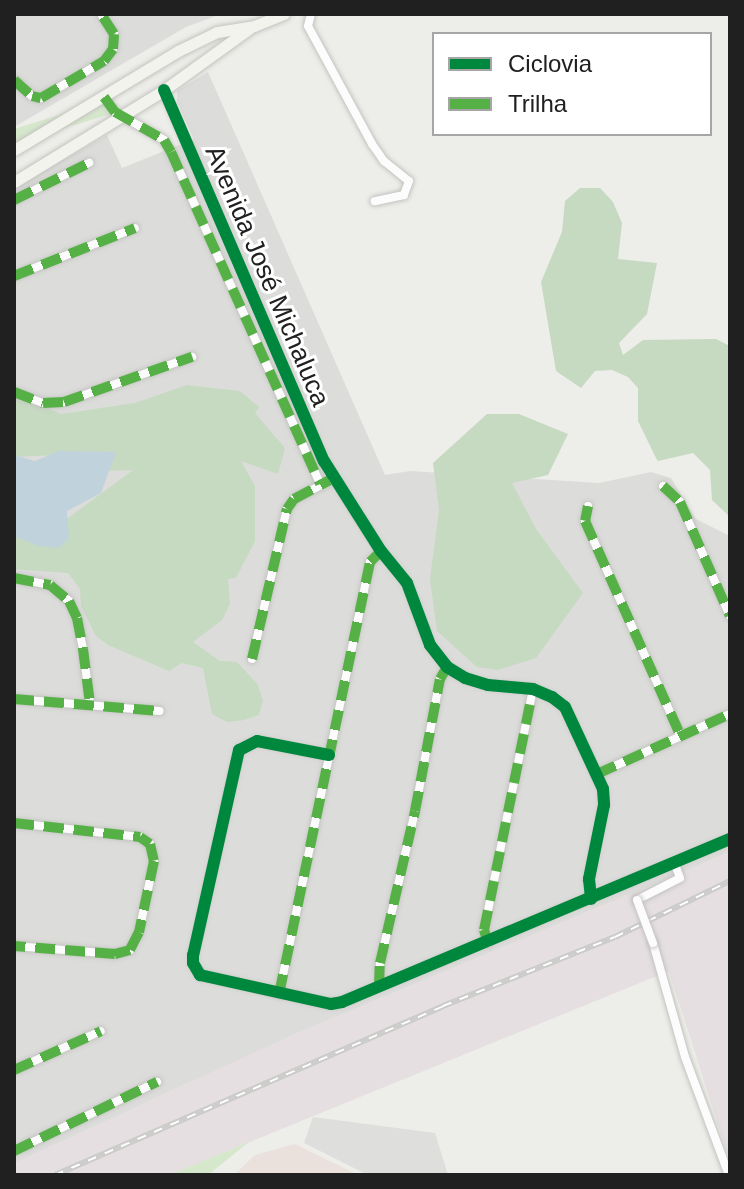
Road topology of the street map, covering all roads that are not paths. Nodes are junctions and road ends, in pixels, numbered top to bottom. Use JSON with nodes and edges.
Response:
{"nodes":[{"id":1,"x":101,"y":14,"type":"edge"},
{"id":2,"x":284,"y":14,"type":"edge"},
{"id":3,"x":311,"y":14,"type":"edge"},
{"id":4,"x":254,"y":26,"type":"junction"},
{"id":5,"x":178,"y":51,"type":"junction"},
{"id":6,"x":189,"y":68,"type":"junction"},
{"id":7,"x":14,"y":80,"type":"edge"},
{"id":8,"x":164,"y":90,"type":"junction"},
{"id":9,"x":104,"y":97,"type":"junction"},
{"id":10,"x":123,"y":116,"type":"junction"},
{"id":11,"x":14,"y":150,"type":"edge"},
{"id":12,"x":89,"y":163,"type":"dead end"},
{"id":13,"x":14,"y":182,"type":"edge"},
{"id":14,"x":14,"y":200,"type":"edge"},
{"id":15,"x":375,"y":201,"type":"dead end"},
{"id":16,"x":135,"y":228,"type":"dead end"},
{"id":17,"x":14,"y":276,"type":"edge"},
{"id":18,"x":192,"y":357,"type":"dead end"},
{"id":19,"x":14,"y":392,"type":"edge"},
{"id":20,"x":333,"y":479,"type":"junction"},
{"id":21,"x":320,"y":484,"type":"junction"},
{"id":22,"x":663,"y":486,"type":"dead end"},
{"id":23,"x":588,"y":506,"type":"dead end"},
{"id":24,"x":381,"y":551,"type":"junction"},
{"id":25,"x":14,"y":578,"type":"edge"},
{"id":26,"x":730,"y":616,"type":"edge"},
{"id":27,"x":252,"y":659,"type":"dead end"},
{"id":28,"x":447,"y":667,"type":"junction"},
{"id":29,"x":533,"y":689,"type":"junction"},
{"id":30,"x":14,"y":699,"type":"edge"},
{"id":31,"x":90,"y":704,"type":"junction"},
{"id":32,"x":160,"y":711,"type":"dead end"},
{"id":33,"x":730,"y":714,"type":"edge"},
{"id":34,"x":681,"y":737,"type":"junction"},
{"id":35,"x":329,"y":755,"type":"junction"},
{"id":36,"x":597,"y":774,"type":"junction"},
{"id":37,"x":14,"y":823,"type":"edge"},
{"id":38,"x":730,"y":839,"type":"edge"},
{"id":39,"x":675,"y":864,"type":"junction"},
{"id":40,"x":591,"y":899,"type":"junction"},
{"id":41,"x":488,"y":943,"type":"junction"},
{"id":42,"x":14,"y":946,"type":"edge"},
{"id":43,"x":379,"y":986,"type":"junction"},
{"id":44,"x":279,"y":994,"type":"junction"},
{"id":45,"x":101,"y":1031,"type":"dead end"},
{"id":46,"x":14,"y":1070,"type":"edge"},
{"id":47,"x":157,"y":1082,"type":"dead end"},
{"id":48,"x":14,"y":1151,"type":"edge"},
{"id":49,"x":729,"y":1175,"type":"edge"}],
"edges":[{"from":1,"to":7,"type":"street"},
{"from":2,"to":4,"type":"main road"},
{"from":3,"to":15,"type":"street"},
{"from":4,"to":5,"type":"main road"},
{"from":4,"to":6,"type":"main road"},
{"from":5,"to":6,"type":"main road"},
{"from":5,"to":9,"type":"main road"},
{"from":6,"to":8,"type":"main road"},
{"from":8,"to":10,"type":"main road"},
{"from":8,"to":20,"type":"street","name":"Avenida José Michaluca"},
{"from":9,"to":10,"type":"street","name":"Avenida José Michaluca"},
{"from":9,"to":11,"type":"main road"},
{"from":10,"to":13,"type":"main road"},
{"from":10,"to":21,"type":"street","name":"Avenida José Michaluca"},
{"from":12,"to":14,"type":"street"},
{"from":16,"to":17,"type":"street"},
{"from":18,"to":19,"type":"street"},
{"from":20,"to":21,"type":"street"},
{"from":20,"to":24,"type":"street","name":"Avenida José Michaluca"},
{"from":21,"to":27,"type":"street"},
{"from":22,"to":26,"type":"street"},
{"from":23,"to":34,"type":"street"},
{"from":24,"to":28,"type":"street","name":"Avenida José Michaluca"},
{"from":24,"to":35,"type":"street"},
{"from":25,"to":31,"type":"street"},
{"from":28,"to":29,"type":"street"},
{"from":28,"to":43,"type":"street"},
{"from":29,"to":36,"type":"street"},
{"from":29,"to":41,"type":"street"},
{"from":30,"to":31,"type":"street"},
{"from":31,"to":32,"type":"street"},
{"from":33,"to":34,"type":"street"},
{"from":34,"to":36,"type":"street"},
{"from":35,"to":44,"type":"street"},
{"from":35,"to":44,"type":"street"},
{"from":36,"to":40,"type":"street"},
{"from":37,"to":42,"type":"street"},
{"from":38,"to":39,"type":"street"},
{"from":39,"to":40,"type":"street"},
{"from":39,"to":49,"type":"street","bridge":true},
{"from":40,"to":41,"type":"street"},
{"from":41,"to":43,"type":"street"},
{"from":43,"to":44,"type":"street"},
{"from":45,"to":46,"type":"street"},
{"from":47,"to":48,"type":"street"}]}
